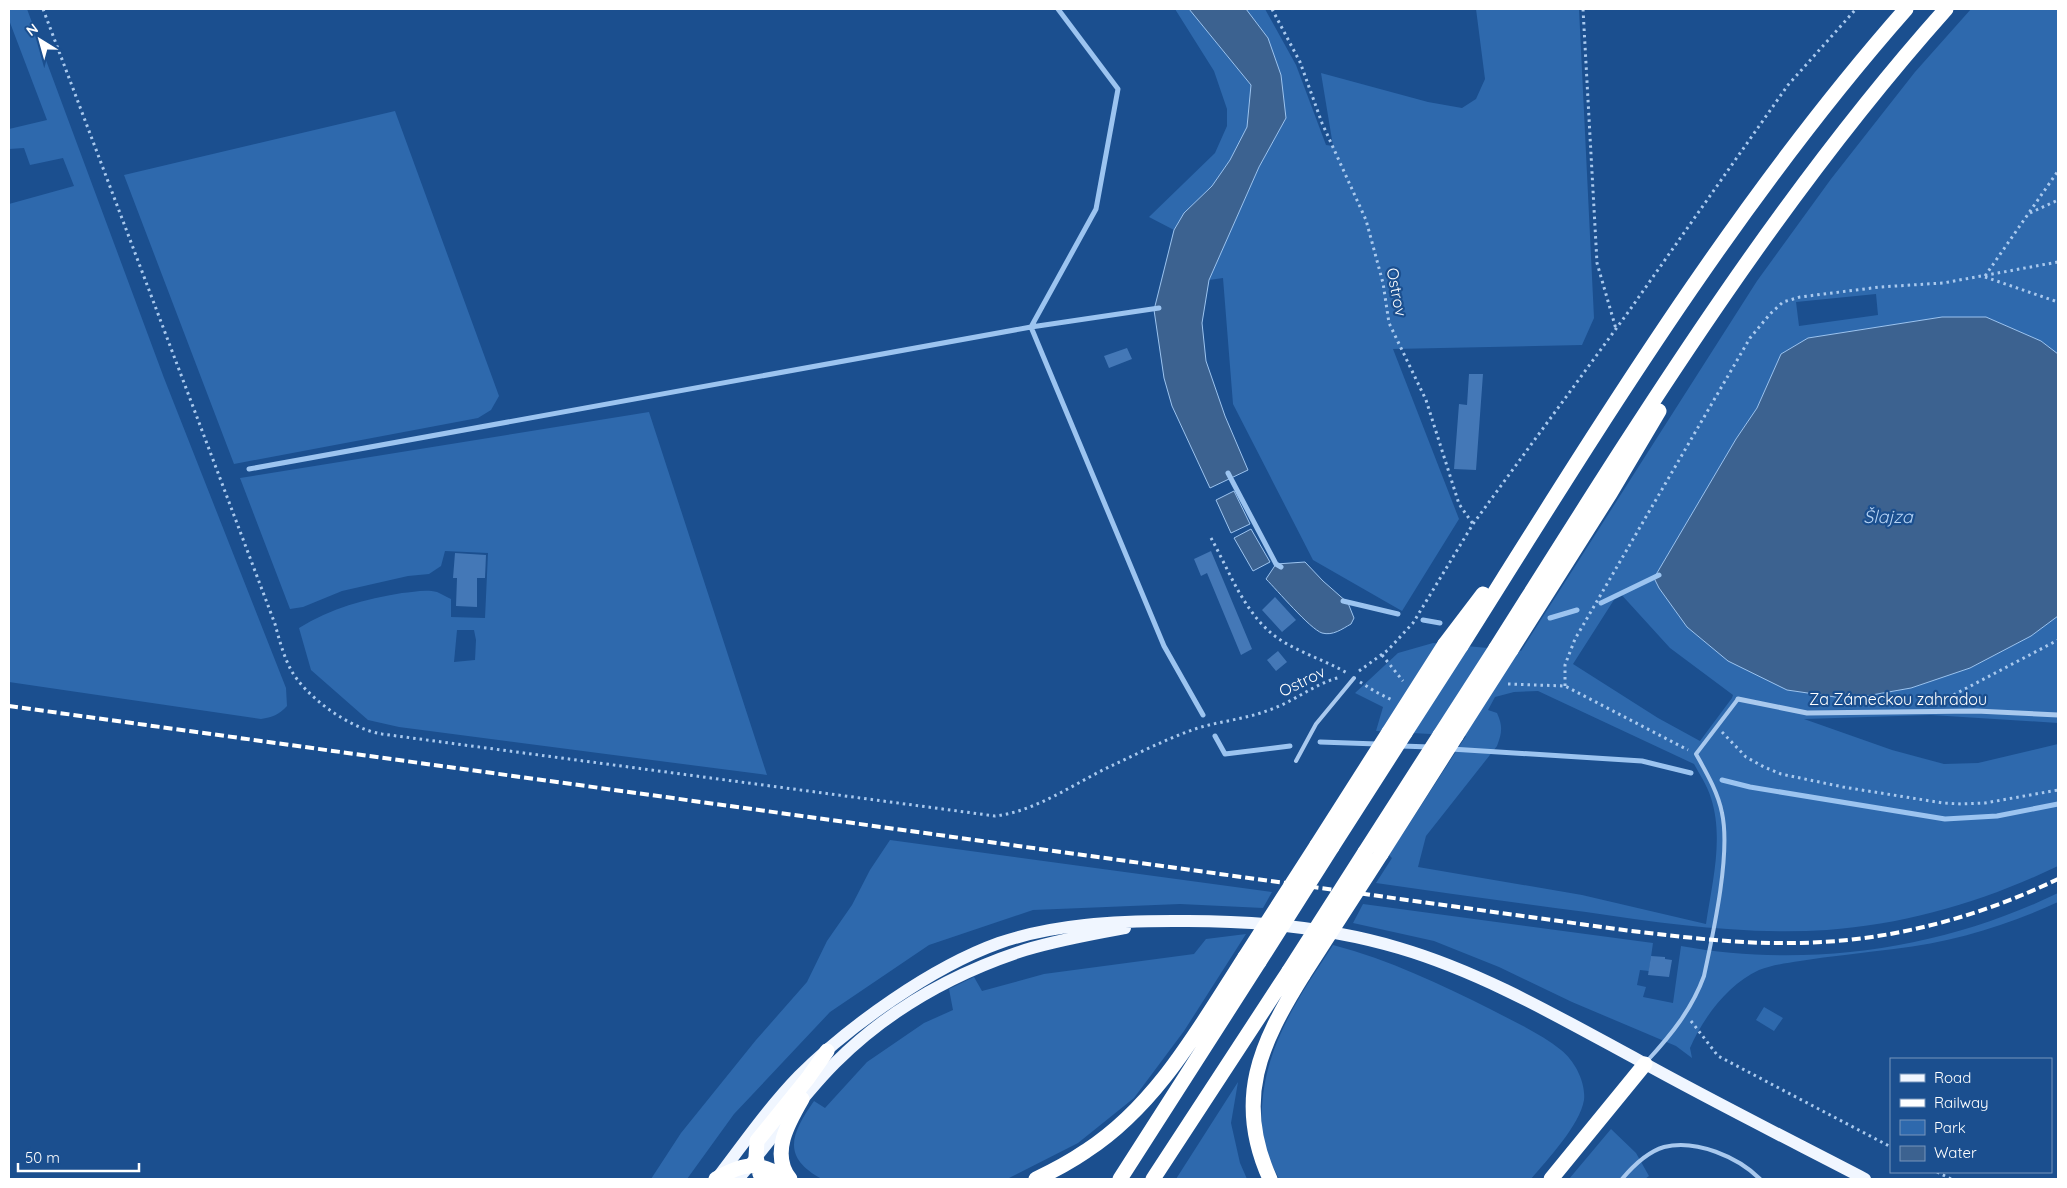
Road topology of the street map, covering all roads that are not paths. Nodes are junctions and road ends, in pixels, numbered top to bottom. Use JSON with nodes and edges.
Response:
{"nodes":[{"id":1,"x":1906,"y":9,"type":"edge"},
{"id":2,"x":1946,"y":9,"type":"edge"},
{"id":3,"x":1546,"y":511,"type":"junction"},
{"id":4,"x":1503,"y":649,"type":"junction"},
{"id":5,"x":1354,"y":678,"type":"road end"},
{"id":6,"x":1738,"y":699,"type":"joint"},
{"id":7,"x":2058,"y":715,"type":"edge"},
{"id":8,"x":1296,"y":761,"type":"dead end"},
{"id":9,"x":1324,"y":846,"type":"junction"},
{"id":10,"x":1165,"y":921,"type":"junction"},
{"id":11,"x":1252,"y":959,"type":"junction"},
{"id":12,"x":1296,"y":973,"type":"junction"},
{"id":13,"x":827,"y":1051,"type":"junction"},
{"id":14,"x":1645,"y":1064,"type":"junction"},
{"id":15,"x":802,"y":1099,"type":"junction"},
{"id":16,"x":757,"y":1167,"type":"edge"},
{"id":17,"x":716,"y":1179,"type":"edge"},
{"id":18,"x":738,"y":1179,"type":"edge"},
{"id":19,"x":786,"y":1179,"type":"edge"},
{"id":20,"x":790,"y":1179,"type":"edge"},
{"id":21,"x":1036,"y":1179,"type":"edge"},
{"id":22,"x":1120,"y":1179,"type":"edge"},
{"id":23,"x":1152,"y":1179,"type":"edge"},
{"id":24,"x":1270,"y":1179,"type":"edge"},
{"id":25,"x":1551,"y":1179,"type":"edge"},
{"id":26,"x":1622,"y":1179,"type":"edge"},
{"id":27,"x":1760,"y":1179,"type":"edge"},
{"id":28,"x":1865,"y":1179,"type":"edge"}],
"edges":[{"from":1,"to":3,"type":"highway"},
{"from":2,"to":4,"type":"highway"},
{"from":3,"to":9,"type":"highway","bridge":true},
{"from":3,"to":9,"type":"highway","bridge":true},
{"from":4,"to":12,"type":"highway","bridge":true},
{"from":4,"to":12,"type":"highway","bridge":true},
{"from":5,"to":8,"type":"lane"},
{"from":6,"to":7,"type":"street","name":"Za Zámeckou zahradou"},
{"from":6,"to":14,"type":"lane"},
{"from":9,"to":11,"type":"highway","bridge":true},
{"from":10,"to":13,"type":"main road"},
{"from":10,"to":14,"type":"main road"},
{"from":10,"to":15,"type":"main road"},
{"from":11,"to":21,"type":"highway"},
{"from":11,"to":22,"type":"highway"},
{"from":12,"to":23,"type":"highway"},
{"from":12,"to":24,"type":"highway"},
{"from":13,"to":16,"type":"highway"},
{"from":13,"to":17,"type":"main road"},
{"from":14,"to":25,"type":"highway"},
{"from":14,"to":28,"type":"main road"},
{"from":15,"to":16,"type":"main road"},
{"from":15,"to":20,"type":"highway"},
{"from":16,"to":17,"type":"highway"},
{"from":16,"to":18,"type":"main road"},
{"from":16,"to":19,"type":"highway"},
{"from":26,"to":27,"type":"lane"}]}
